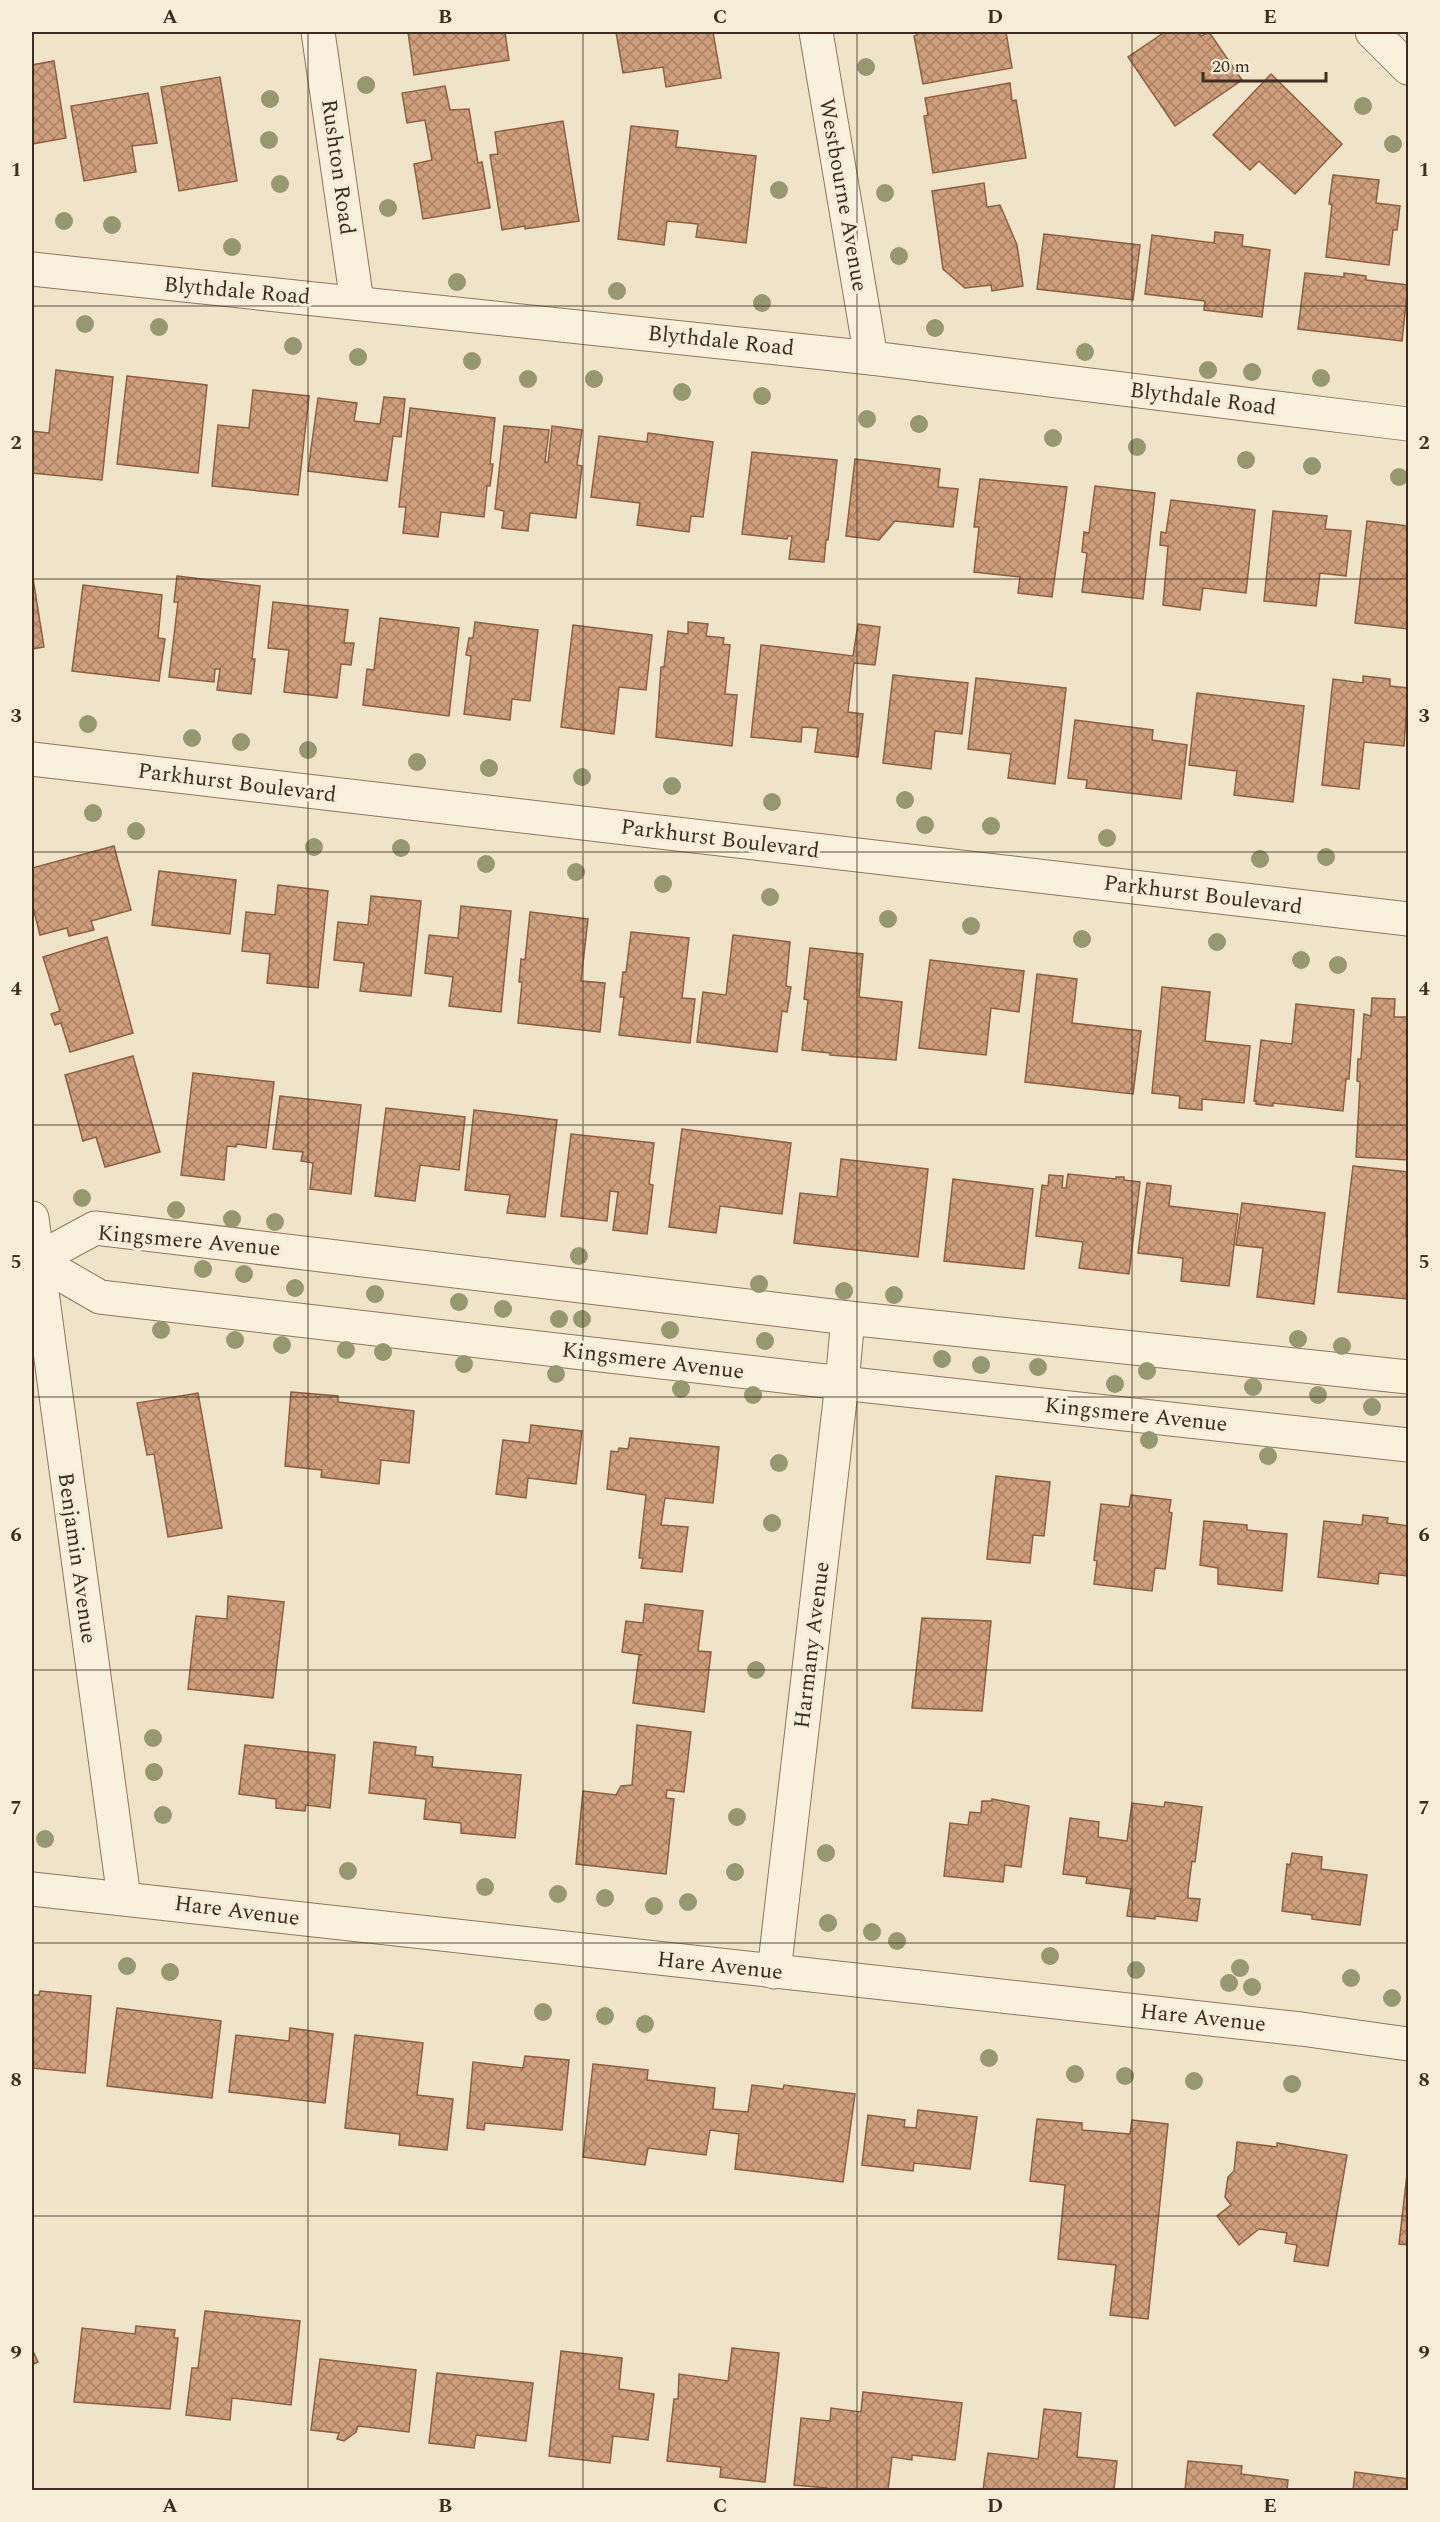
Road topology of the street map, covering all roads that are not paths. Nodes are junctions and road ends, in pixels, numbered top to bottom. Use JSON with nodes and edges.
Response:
{"nodes":[{"id":1,"x":318,"y":32,"type":"edge"},
{"id":2,"x":816,"y":32,"type":"edge"},
{"id":3,"x":1372,"y":32,"type":"edge"},
{"id":4,"x":1408,"y":68,"type":"edge"},
{"id":5,"x":32,"y":269,"type":"edge"},
{"id":6,"x":357,"y":302,"type":"junction"},
{"id":7,"x":871,"y":357,"type":"junction"},
{"id":8,"x":1408,"y":424,"type":"edge"},
{"id":9,"x":32,"y":759,"type":"edge"},
{"id":10,"x":1408,"y":919,"type":"edge"},
{"id":11,"x":32,"y":1218,"type":"edge"},
{"id":12,"x":36,"y":1260,"type":"junction"},
{"id":13,"x":848,"y":1318,"type":"junction"},
{"id":14,"x":1408,"y":1377,"type":"edge"},
{"id":15,"x":842,"y":1383,"type":"junction"},
{"id":16,"x":1408,"y":1445,"type":"edge"},
{"id":17,"x":32,"y":1889,"type":"edge"},
{"id":18,"x":124,"y":1898,"type":"junction"},
{"id":19,"x":774,"y":1972,"type":"junction"},
{"id":20,"x":1408,"y":2044,"type":"edge"}],
"edges":[{"from":1,"to":6,"type":"street","name":"Rushton Road"},
{"from":2,"to":7,"type":"street","name":"Westbourne Avenue"},
{"from":3,"to":4,"type":"street"},
{"from":5,"to":6,"type":"street","name":"Blythdale Road"},
{"from":6,"to":7,"type":"street","name":"Blythdale Road"},
{"from":7,"to":8,"type":"street","name":"Blythdale Road"},
{"from":9,"to":10,"type":"street","name":"Parkhurst Boulevard"},
{"from":11,"to":12,"type":"street","name":"Benjamin Avenue"},
{"from":12,"to":13,"type":"street","name":"Kingsmere Avenue"},
{"from":12,"to":15,"type":"street","name":"Kingsmere Avenue"},
{"from":12,"to":18,"type":"street","name":"Benjamin Avenue"},
{"from":13,"to":14,"type":"street","name":"Kingsmere Avenue"},
{"from":13,"to":15,"type":"street","name":"Harmany Avenue"},
{"from":15,"to":16,"type":"street","name":"Kingsmere Avenue"},
{"from":15,"to":19,"type":"street","name":"Harmany Avenue"},
{"from":17,"to":18,"type":"street","name":"Hare Avenue"},
{"from":18,"to":19,"type":"street","name":"Hare Avenue"},
{"from":19,"to":20,"type":"street","name":"Hare Avenue"}]}
